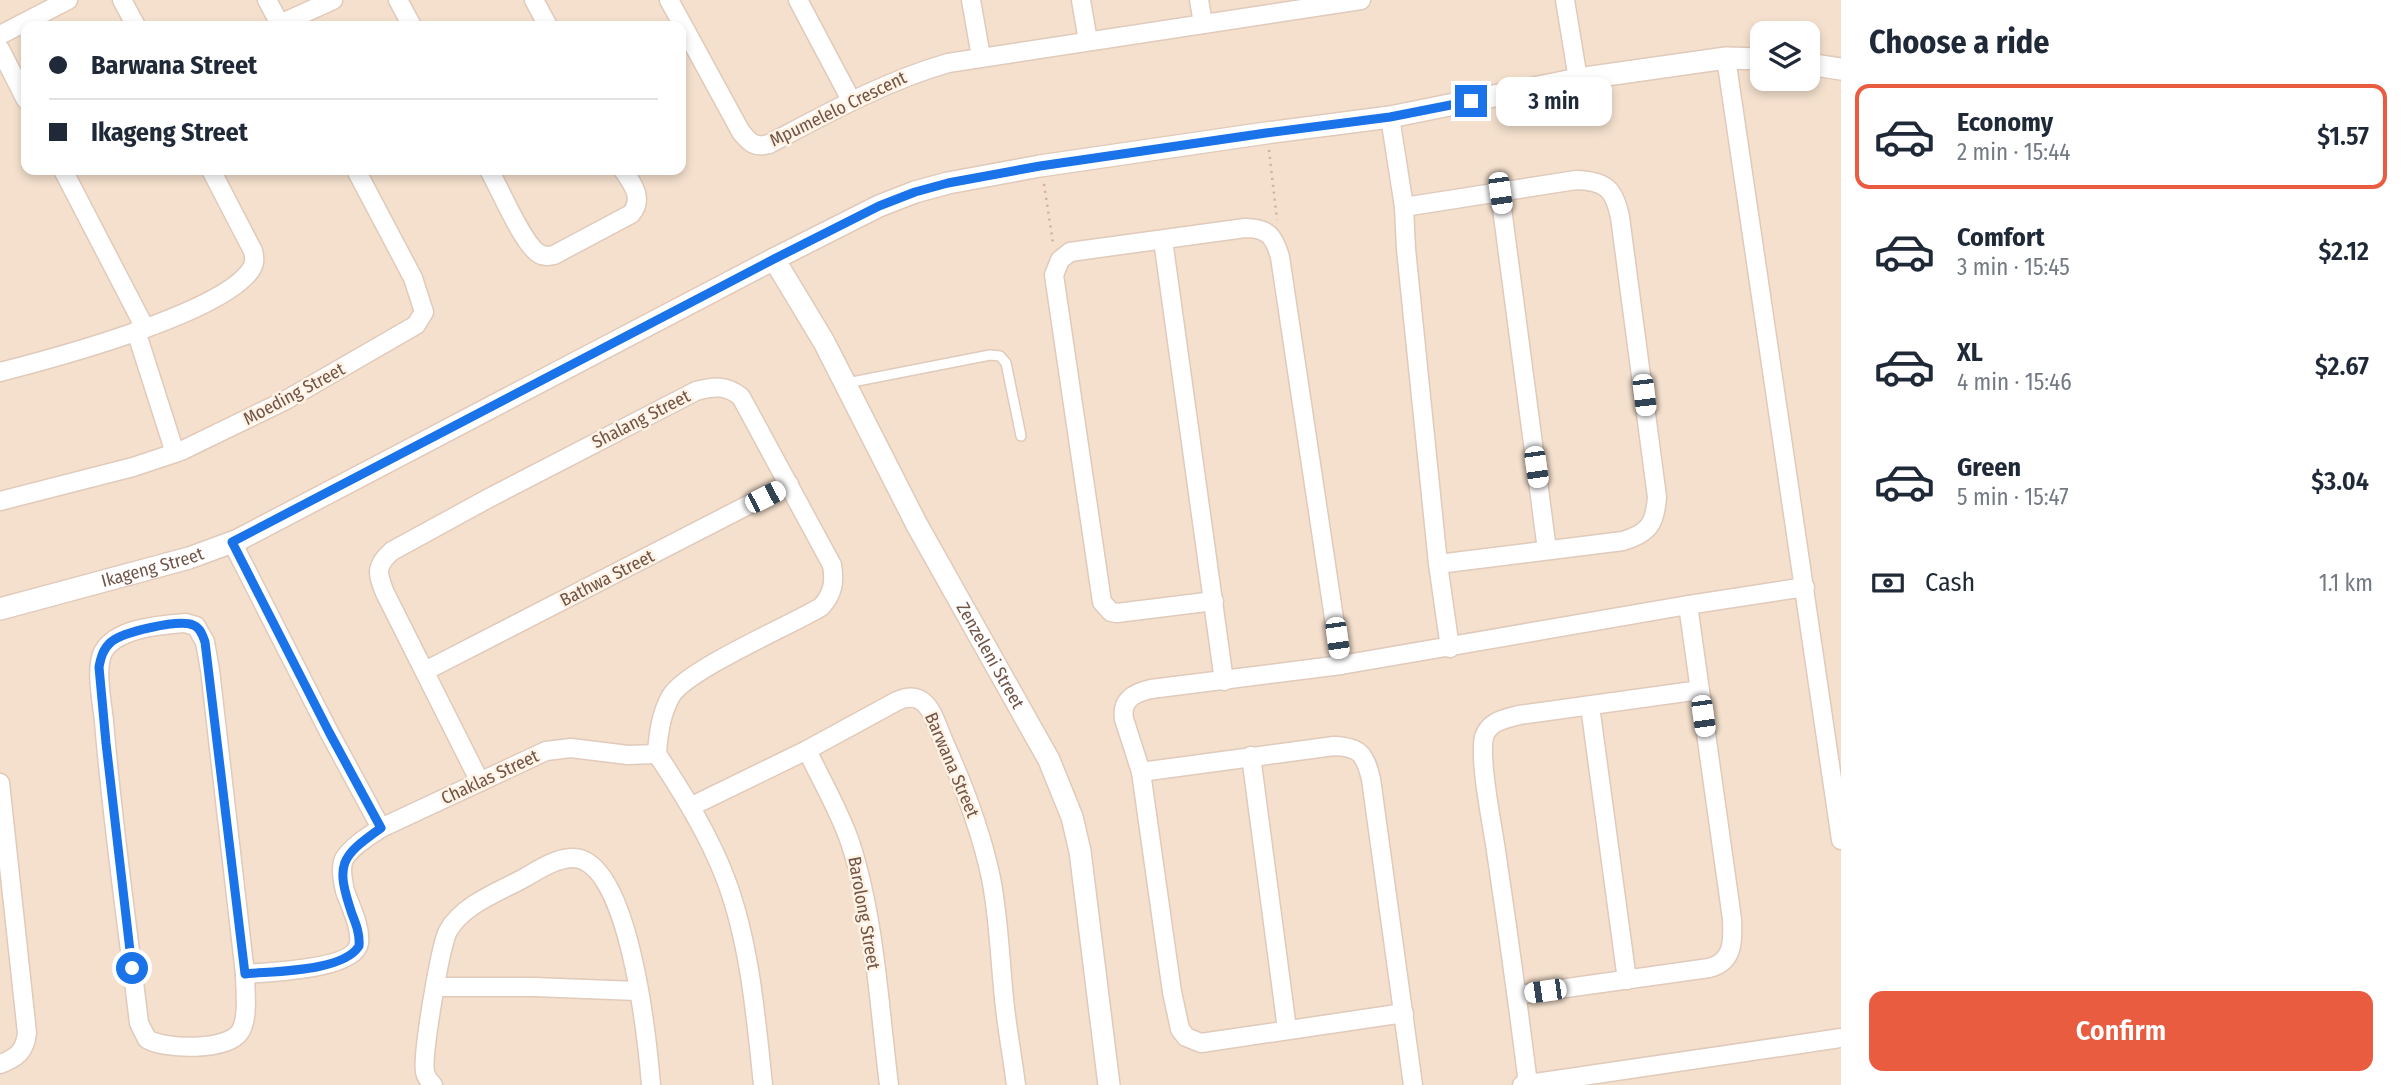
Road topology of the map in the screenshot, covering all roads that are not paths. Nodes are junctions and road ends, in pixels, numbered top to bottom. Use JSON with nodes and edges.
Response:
{"nodes":[{"id":1,"x":68,"y":0,"type":"edge"},
{"id":2,"x":122,"y":0,"type":"edge"},
{"id":3,"x":267,"y":0,"type":"edge"},
{"id":4,"x":333,"y":0,"type":"edge"},
{"id":5,"x":398,"y":0,"type":"edge"},
{"id":6,"x":534,"y":0,"type":"edge"},
{"id":7,"x":669,"y":0,"type":"edge"},
{"id":8,"x":799,"y":0,"type":"edge"},
{"id":9,"x":971,"y":0,"type":"edge"},
{"id":10,"x":1081,"y":0,"type":"edge"},
{"id":11,"x":1199,"y":0,"type":"edge"},
{"id":12,"x":1361,"y":0,"type":"edge"},
{"id":13,"x":1565,"y":0,"type":"edge"},
{"id":14,"x":1315,"y":4,"type":"edge"},
{"id":15,"x":27,"y":21,"type":"edge"},
{"id":16,"x":133,"y":21,"type":"edge"},
{"id":17,"x":278,"y":21,"type":"edge"},
{"id":18,"x":288,"y":21,"type":"edge"},
{"id":19,"x":409,"y":21,"type":"edge"},
{"id":20,"x":545,"y":21,"type":"edge"},
{"id":21,"x":680,"y":21,"type":"edge"},
{"id":22,"x":1203,"y":23,"type":"junction"},
{"id":23,"x":21,"y":24,"type":"edge"},
{"id":24,"x":686,"y":31,"type":"edge"},
{"id":25,"x":0,"y":35,"type":"edge"},
{"id":26,"x":1088,"y":41,"type":"junction"},
{"id":27,"x":0,"y":49,"type":"edge"},
{"id":28,"x":981,"y":57,"type":"junction"},
{"id":29,"x":1726,"y":58,"type":"junction"},
{"id":30,"x":1750,"y":59,"type":"edge"},
{"id":31,"x":1820,"y":66,"type":"edge"},
{"id":32,"x":1841,"y":69,"type":"edge"},
{"id":33,"x":1578,"y":79,"type":"junction"},
{"id":34,"x":21,"y":90,"type":"edge"},
{"id":35,"x":851,"y":100,"type":"junction"},
{"id":36,"x":1390,"y":117,"type":"junction"},
{"id":37,"x":65,"y":175,"type":"edge"},
{"id":38,"x":214,"y":175,"type":"edge"},
{"id":39,"x":359,"y":175,"type":"edge"},
{"id":40,"x":492,"y":175,"type":"edge"},
{"id":41,"x":627,"y":175,"type":"edge"},
{"id":42,"x":1500,"y":193,"type":"junction"},
{"id":43,"x":1404,"y":207,"type":"junction"},
{"id":44,"x":1163,"y":240,"type":"junction"},
{"id":45,"x":774,"y":259,"type":"junction"},
{"id":46,"x":140,"y":329,"type":"junction"},
{"id":47,"x":0,"y":372,"type":"edge"},
{"id":48,"x":845,"y":384,"type":"junction"},
{"id":49,"x":1021,"y":436,"type":"dead end"},
{"id":50,"x":175,"y":453,"type":"junction"},
{"id":51,"x":789,"y":484,"type":"junction"},
{"id":52,"x":0,"y":501,"type":"edge"},
{"id":53,"x":232,"y":542,"type":"junction"},
{"id":54,"x":1548,"y":550,"type":"junction"},
{"id":55,"x":1438,"y":564,"type":"junction"},
{"id":56,"x":1805,"y":587,"type":"junction"},
{"id":57,"x":1214,"y":601,"type":"junction"},
{"id":58,"x":1688,"y":605,"type":"junction"},
{"id":59,"x":0,"y":609,"type":"edge"},
{"id":60,"x":1450,"y":648,"type":"junction"},
{"id":61,"x":1341,"y":665,"type":"junction"},
{"id":62,"x":425,"y":671,"type":"junction"},
{"id":63,"x":1224,"y":681,"type":"junction"},
{"id":64,"x":1700,"y":690,"type":"junction"},
{"id":65,"x":1590,"y":706,"type":"junction"},
{"id":66,"x":807,"y":750,"type":"junction"},
{"id":67,"x":657,"y":754,"type":"junction"},
{"id":68,"x":1251,"y":755,"type":"junction"},
{"id":69,"x":1141,"y":772,"type":"junction"},
{"id":70,"x":480,"y":782,"type":"junction"},
{"id":71,"x":0,"y":783,"type":"edge"},
{"id":72,"x":692,"y":806,"type":"junction"},
{"id":73,"x":381,"y":828,"type":"junction"},
{"id":74,"x":1841,"y":840,"type":"edge"},
{"id":75,"x":245,"y":974,"type":"junction"},
{"id":76,"x":1627,"y":980,"type":"junction"},
{"id":77,"x":435,"y":987,"type":"junction"},
{"id":78,"x":638,"y":991,"type":"junction"},
{"id":79,"x":1517,"y":995,"type":"junction"},
{"id":80,"x":1404,"y":1013,"type":"junction"},
{"id":81,"x":1287,"y":1029,"type":"junction"},
{"id":82,"x":1841,"y":1038,"type":"edge"},
{"id":83,"x":0,"y":1064,"type":"edge"},
{"id":84,"x":1528,"y":1084,"type":"edge"},
{"id":85,"x":433,"y":1085,"type":"edge"},
{"id":86,"x":651,"y":1085,"type":"edge"},
{"id":87,"x":763,"y":1085,"type":"edge"},
{"id":88,"x":889,"y":1085,"type":"edge"},
{"id":89,"x":1016,"y":1085,"type":"edge"},
{"id":90,"x":1109,"y":1085,"type":"edge"},
{"id":91,"x":1413,"y":1085,"type":"edge"},
{"id":92,"x":1522,"y":1085,"type":"edge"}],
"edges":[{"from":1,"to":15,"type":"street"},
{"from":2,"to":16,"type":"street"},
{"from":3,"to":17,"type":"street"},
{"from":4,"to":18,"type":"street"},
{"from":5,"to":19,"type":"street"},
{"from":6,"to":20,"type":"street"},
{"from":7,"to":21,"type":"street","name":"Mpumelelo Crescent"},
{"from":8,"to":35,"type":"street"},
{"from":9,"to":28,"type":"street"},
{"from":10,"to":26,"type":"street"},
{"from":11,"to":22,"type":"street"},
{"from":12,"to":14,"type":"street","name":"Mpumelelo Crescent"},
{"from":13,"to":33,"type":"street"},
{"from":14,"to":22,"type":"street","name":"Mpumelelo Crescent"},
{"from":22,"to":26,"type":"street","name":"Mpumelelo Crescent"},
{"from":23,"to":25,"type":"street"},
{"from":24,"to":35,"type":"street","name":"Mpumelelo Crescent"},
{"from":26,"to":28,"type":"street","name":"Mpumelelo Crescent"},
{"from":27,"to":34,"type":"street"},
{"from":28,"to":35,"type":"street","name":"Mpumelelo Crescent"},
{"from":29,"to":30,"type":"street","name":"Ikageng Street"},
{"from":29,"to":33,"type":"street","name":"Ikageng Street"},
{"from":29,"to":56,"type":"street"},
{"from":31,"to":32,"type":"street"},
{"from":33,"to":36,"type":"street","name":"Ikageng Street"},
{"from":36,"to":43,"type":"street"},
{"from":36,"to":45,"type":"street","name":"Ikageng Street"},
{"from":37,"to":46,"type":"street"},
{"from":38,"to":46,"type":"street"},
{"from":39,"to":50,"type":"street","name":"Moeding Street"},
{"from":40,"to":41,"type":"street"},
{"from":42,"to":43,"type":"street"},
{"from":42,"to":54,"type":"street"},
{"from":42,"to":54,"type":"street"},
{"from":43,"to":55,"type":"street"},
{"from":44,"to":57,"type":"street"},
{"from":44,"to":57,"type":"street"},
{"from":44,"to":61,"type":"street"},
{"from":45,"to":48,"type":"street","name":"Zenzeleni Street"},
{"from":45,"to":53,"type":"street","name":"Ikageng Street"},
{"from":46,"to":47,"type":"street"},
{"from":46,"to":50,"type":"street"},
{"from":48,"to":49,"type":"lane"},
{"from":48,"to":90,"type":"street","name":"Zenzeleni Street"},
{"from":50,"to":52,"type":"street","name":"Moeding Street"},
{"from":51,"to":62,"type":"street","name":"Bathwa Street"},
{"from":51,"to":62,"type":"street","name":"Shalang Street"},
{"from":51,"to":67,"type":"street","name":"Shalang Street"},
{"from":53,"to":59,"type":"street","name":"Ikageng Street"},
{"from":53,"to":73,"type":"street"},
{"from":54,"to":55,"type":"street"},
{"from":55,"to":60,"type":"street"},
{"from":56,"to":58,"type":"street"},
{"from":56,"to":74,"type":"street"},
{"from":57,"to":63,"type":"street"},
{"from":58,"to":60,"type":"street"},
{"from":58,"to":64,"type":"street"},
{"from":60,"to":61,"type":"street"},
{"from":61,"to":63,"type":"street"},
{"from":62,"to":70,"type":"street","name":"Shalang Street"},
{"from":63,"to":69,"type":"street"},
{"from":64,"to":65,"type":"street"},
{"from":64,"to":76,"type":"street"},
{"from":65,"to":76,"type":"street"},
{"from":65,"to":79,"type":"street"},
{"from":66,"to":72,"type":"street","name":"Barwana Street"},
{"from":66,"to":88,"type":"street","name":"Barolong Street"},
{"from":66,"to":89,"type":"street","name":"Barwana Street"},
{"from":67,"to":70,"type":"street","name":"Chaklas Street"},
{"from":67,"to":72,"type":"street"},
{"from":68,"to":69,"type":"street"},
{"from":68,"to":80,"type":"street"},
{"from":68,"to":81,"type":"street"},
{"from":69,"to":81,"type":"street"},
{"from":70,"to":73,"type":"street","name":"Chaklas Street"},
{"from":71,"to":83,"type":"street"},
{"from":72,"to":87,"type":"street"},
{"from":73,"to":75,"type":"street"},
{"from":75,"to":75,"type":"street"},
{"from":76,"to":79,"type":"street"},
{"from":77,"to":78,"type":"street"},
{"from":77,"to":78,"type":"street"},
{"from":77,"to":85,"type":"street"},
{"from":78,"to":86,"type":"street"},
{"from":79,"to":84,"type":"street"},
{"from":80,"to":81,"type":"street"},
{"from":80,"to":91,"type":"street"},
{"from":82,"to":84,"type":"street"},
{"from":84,"to":92,"type":"street"}]}
